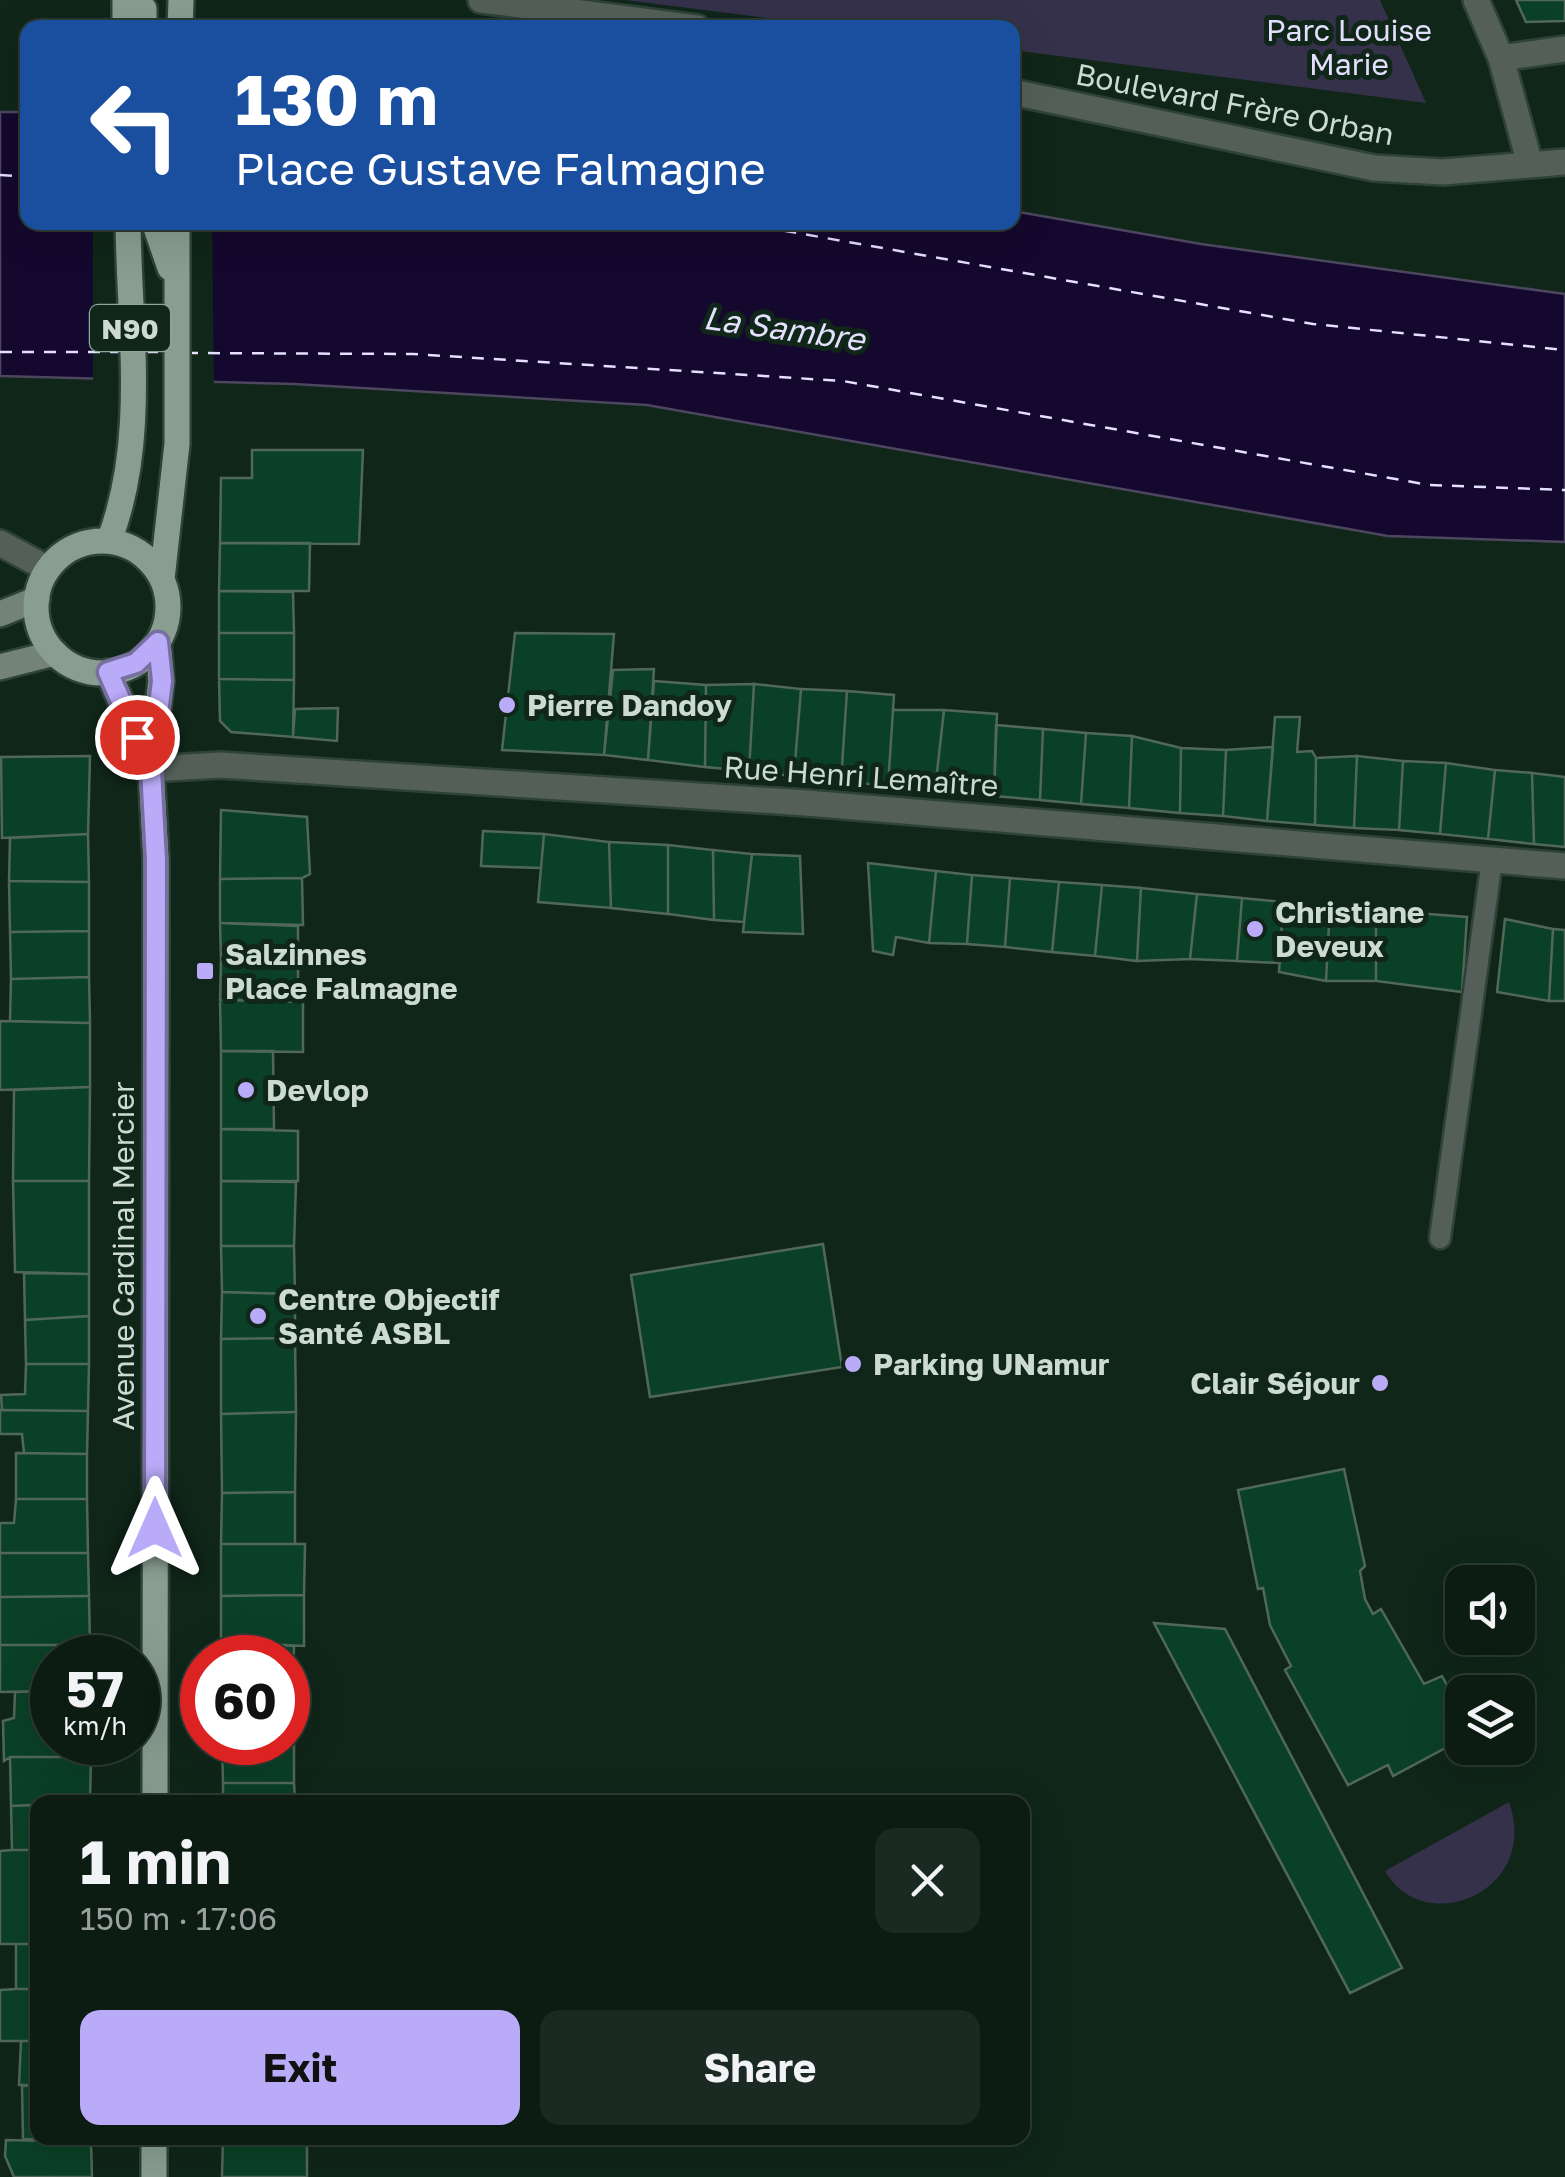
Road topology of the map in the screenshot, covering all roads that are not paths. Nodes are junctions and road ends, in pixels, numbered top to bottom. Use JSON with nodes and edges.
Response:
{"nodes":[{"id":1,"x":480,"y":0,"type":"edge"},
{"id":2,"x":1476,"y":0,"type":"edge"},
{"id":3,"x":635,"y":20,"type":"edge"},
{"id":4,"x":1565,"y":50,"type":"edge"},
{"id":5,"x":1501,"y":58,"type":"junction"},
{"id":6,"x":1020,"y":94,"type":"edge"},
{"id":7,"x":1565,"y":162,"type":"edge"},
{"id":8,"x":1530,"y":164,"type":"junction"},
{"id":9,"x":128,"y":230,"type":"edge"},
{"id":10,"x":157,"y":230,"type":"edge"},
{"id":11,"x":178,"y":230,"type":"edge"},
{"id":12,"x":176,"y":286,"type":"junction"},
{"id":13,"x":109,"y":541,"type":"junction"},
{"id":14,"x":0,"y":543,"type":"edge"},
{"id":15,"x":48,"y":570,"type":"junction"},
{"id":16,"x":162,"y":579,"type":"junction"},
{"id":17,"x":37,"y":599,"type":"junction"},
{"id":18,"x":0,"y":614,"type":"edge"},
{"id":19,"x":158,"y":642,"type":"junction"},
{"id":20,"x":55,"y":652,"type":"junction"},
{"id":21,"x":0,"y":667,"type":"edge"},
{"id":22,"x":108,"y":672,"type":"junction"},
{"id":23,"x":151,"y":769,"type":"junction"},
{"id":24,"x":1492,"y":860,"type":"junction"},
{"id":25,"x":1565,"y":866,"type":"edge"},
{"id":26,"x":1440,"y":1238,"type":"dead end"},
{"id":27,"x":155,"y":1795,"type":"edge"},
{"id":28,"x":154,"y":2145,"type":"edge"},
{"id":29,"x":154,"y":2177,"type":"edge"}],
"edges":[{"from":1,"to":3,"type":"street"},
{"from":2,"to":5,"type":"street"},
{"from":4,"to":5,"type":"street"},
{"from":5,"to":8,"type":"street"},
{"from":6,"to":8,"type":"street","name":"Boulevard Frère Orban"},
{"from":7,"to":8,"type":"street","name":"Boulevard Frère Orban"},
{"from":9,"to":13,"type":"main road","number":"N90"},
{"from":10,"to":12,"type":"main road","number":"N90"},
{"from":11,"to":12,"type":"main road","number":"N90"},
{"from":12,"to":16,"type":"main road","number":"N90"},
{"from":13,"to":15,"type":"main road"},
{"from":13,"to":16,"type":"main road"},
{"from":14,"to":15,"type":"street"},
{"from":15,"to":17,"type":"main road"},
{"from":16,"to":19,"type":"main road","number":"N90"},
{"from":17,"to":18,"type":"main road"},
{"from":17,"to":20,"type":"main road"},
{"from":19,"to":22,"type":"main road"},
{"from":19,"to":23,"type":"main road","name":"Avenue Cardinal Mercier","number":"N90"},
{"from":20,"to":21,"type":"main road"},
{"from":20,"to":22,"type":"main road"},
{"from":22,"to":23,"type":"main road","name":"Avenue Cardinal Mercier","number":"N90"},
{"from":23,"to":24,"type":"street","name":"Rue Henri Lemaître"},
{"from":23,"to":27,"type":"main road","name":"Avenue Cardinal Mercier","number":"N90"},
{"from":24,"to":25,"type":"street","name":"Rue Henri Lemaître"},
{"from":24,"to":26,"type":"lane"},
{"from":28,"to":29,"type":"main road"}]}
